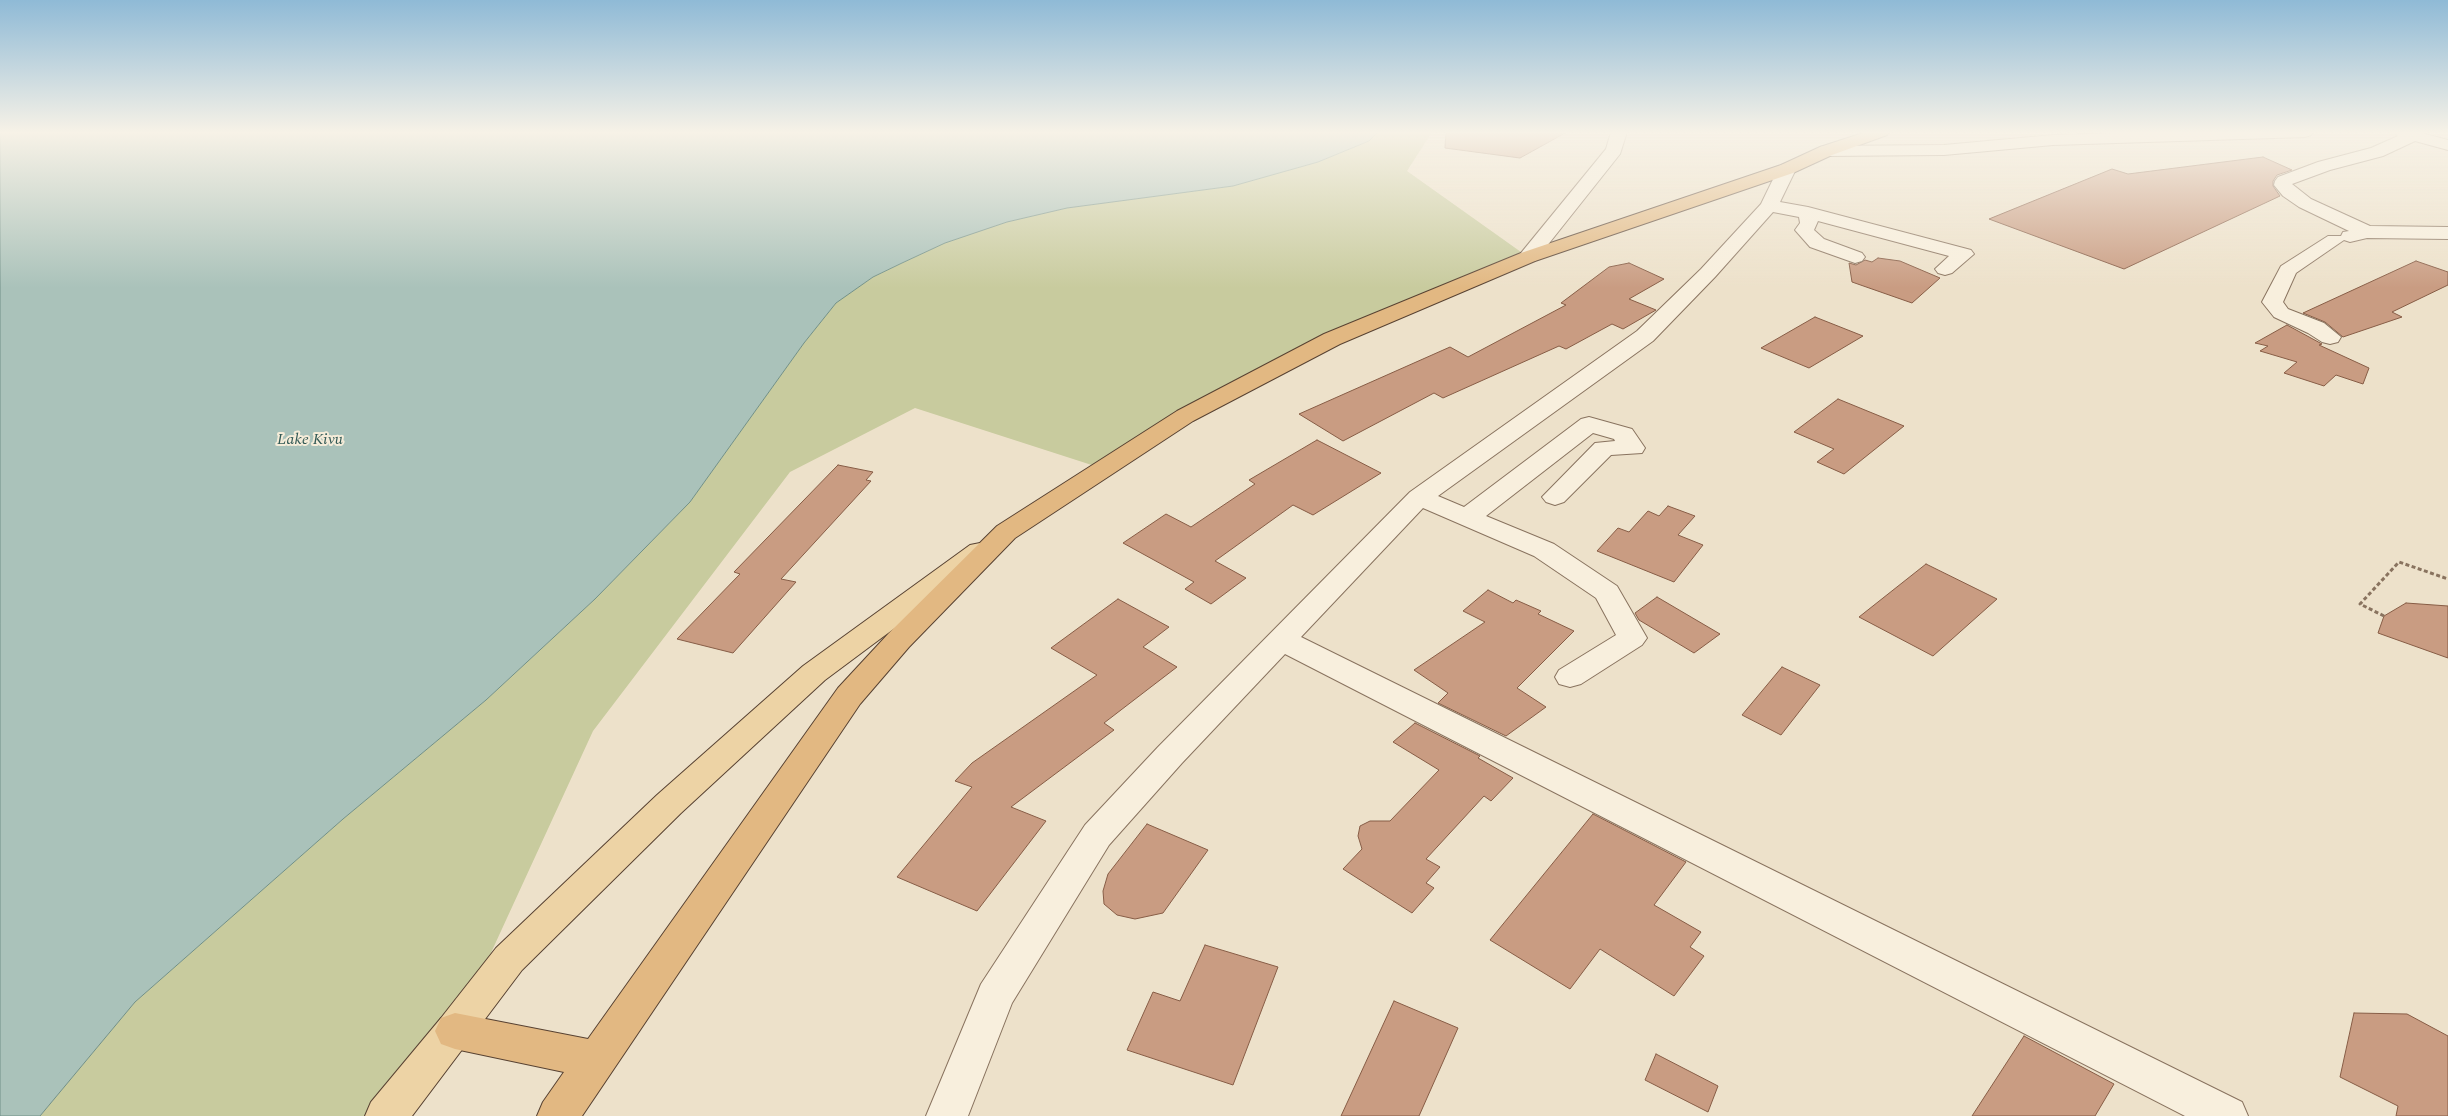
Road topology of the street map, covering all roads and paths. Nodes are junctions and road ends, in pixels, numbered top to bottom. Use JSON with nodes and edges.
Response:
{"nodes":[{"id":1,"x":1587,"y":184,"type":"edge"},
{"id":2,"x":1746,"y":184,"type":"edge"},
{"id":3,"x":1780,"y":184,"type":"edge"},
{"id":4,"x":2283,"y":184,"type":"edge"},
{"id":5,"x":1769,"y":206,"type":"junction"},
{"id":6,"x":1808,"y":213,"type":"junction"},
{"id":7,"x":2366,"y":232,"type":"junction"},
{"id":8,"x":2448,"y":233,"type":"edge"},
{"id":9,"x":2335,"y":240,"type":"junction"},
{"id":10,"x":2296,"y":253,"type":"dead end"},
{"id":11,"x":1855,"y":257,"type":"dead end"},
{"id":12,"x":1528,"y":258,"type":"junction"},
{"id":13,"x":1945,"y":269,"type":"dead end"},
{"id":14,"x":2330,"y":337,"type":"dead end"},
{"id":15,"x":1420,"y":497,"type":"junction"},
{"id":16,"x":1555,"y":497,"type":"dead end"},
{"id":17,"x":1467,"y":517,"type":"junction"},
{"id":18,"x":1006,"y":532,"type":"junction"},
{"id":19,"x":2448,"y":579,"type":"edge"},
{"id":20,"x":2384,"y":616,"type":"dead end"},
{"id":21,"x":1283,"y":640,"type":"junction"},
{"id":22,"x":1570,"y":677,"type":"dead end"},
{"id":23,"x":455,"y":1031,"type":"junction"},
{"id":24,"x":595,"y":1059,"type":"junction"},
{"id":25,"x":386,"y":1116,"type":"edge"},
{"id":26,"x":558,"y":1116,"type":"edge"},
{"id":27,"x":947,"y":1116,"type":"edge"},
{"id":28,"x":2227,"y":1116,"type":"edge"}],
"edges":[{"from":1,"to":12,"type":"street"},
{"from":2,"to":12,"type":"highway"},
{"from":3,"to":5,"type":"street"},
{"from":4,"to":7,"type":"street"},
{"from":5,"to":6,"type":"street"},
{"from":5,"to":15,"type":"street"},
{"from":6,"to":11,"type":"street"},
{"from":6,"to":13,"type":"street"},
{"from":7,"to":8,"type":"street"},
{"from":7,"to":9,"type":"street"},
{"from":9,"to":10,"type":"street"},
{"from":9,"to":14,"type":"street"},
{"from":12,"to":18,"type":"highway"},
{"from":15,"to":17,"type":"street"},
{"from":15,"to":21,"type":"street"},
{"from":16,"to":17,"type":"street"},
{"from":17,"to":22,"type":"street"},
{"from":18,"to":23,"type":"main road"},
{"from":18,"to":24,"type":"highway"},
{"from":19,"to":20,"type":"path"},
{"from":21,"to":27,"type":"street"},
{"from":21,"to":28,"type":"street"},
{"from":23,"to":24,"type":"highway"},
{"from":23,"to":25,"type":"main road"},
{"from":24,"to":26,"type":"highway"}]}
